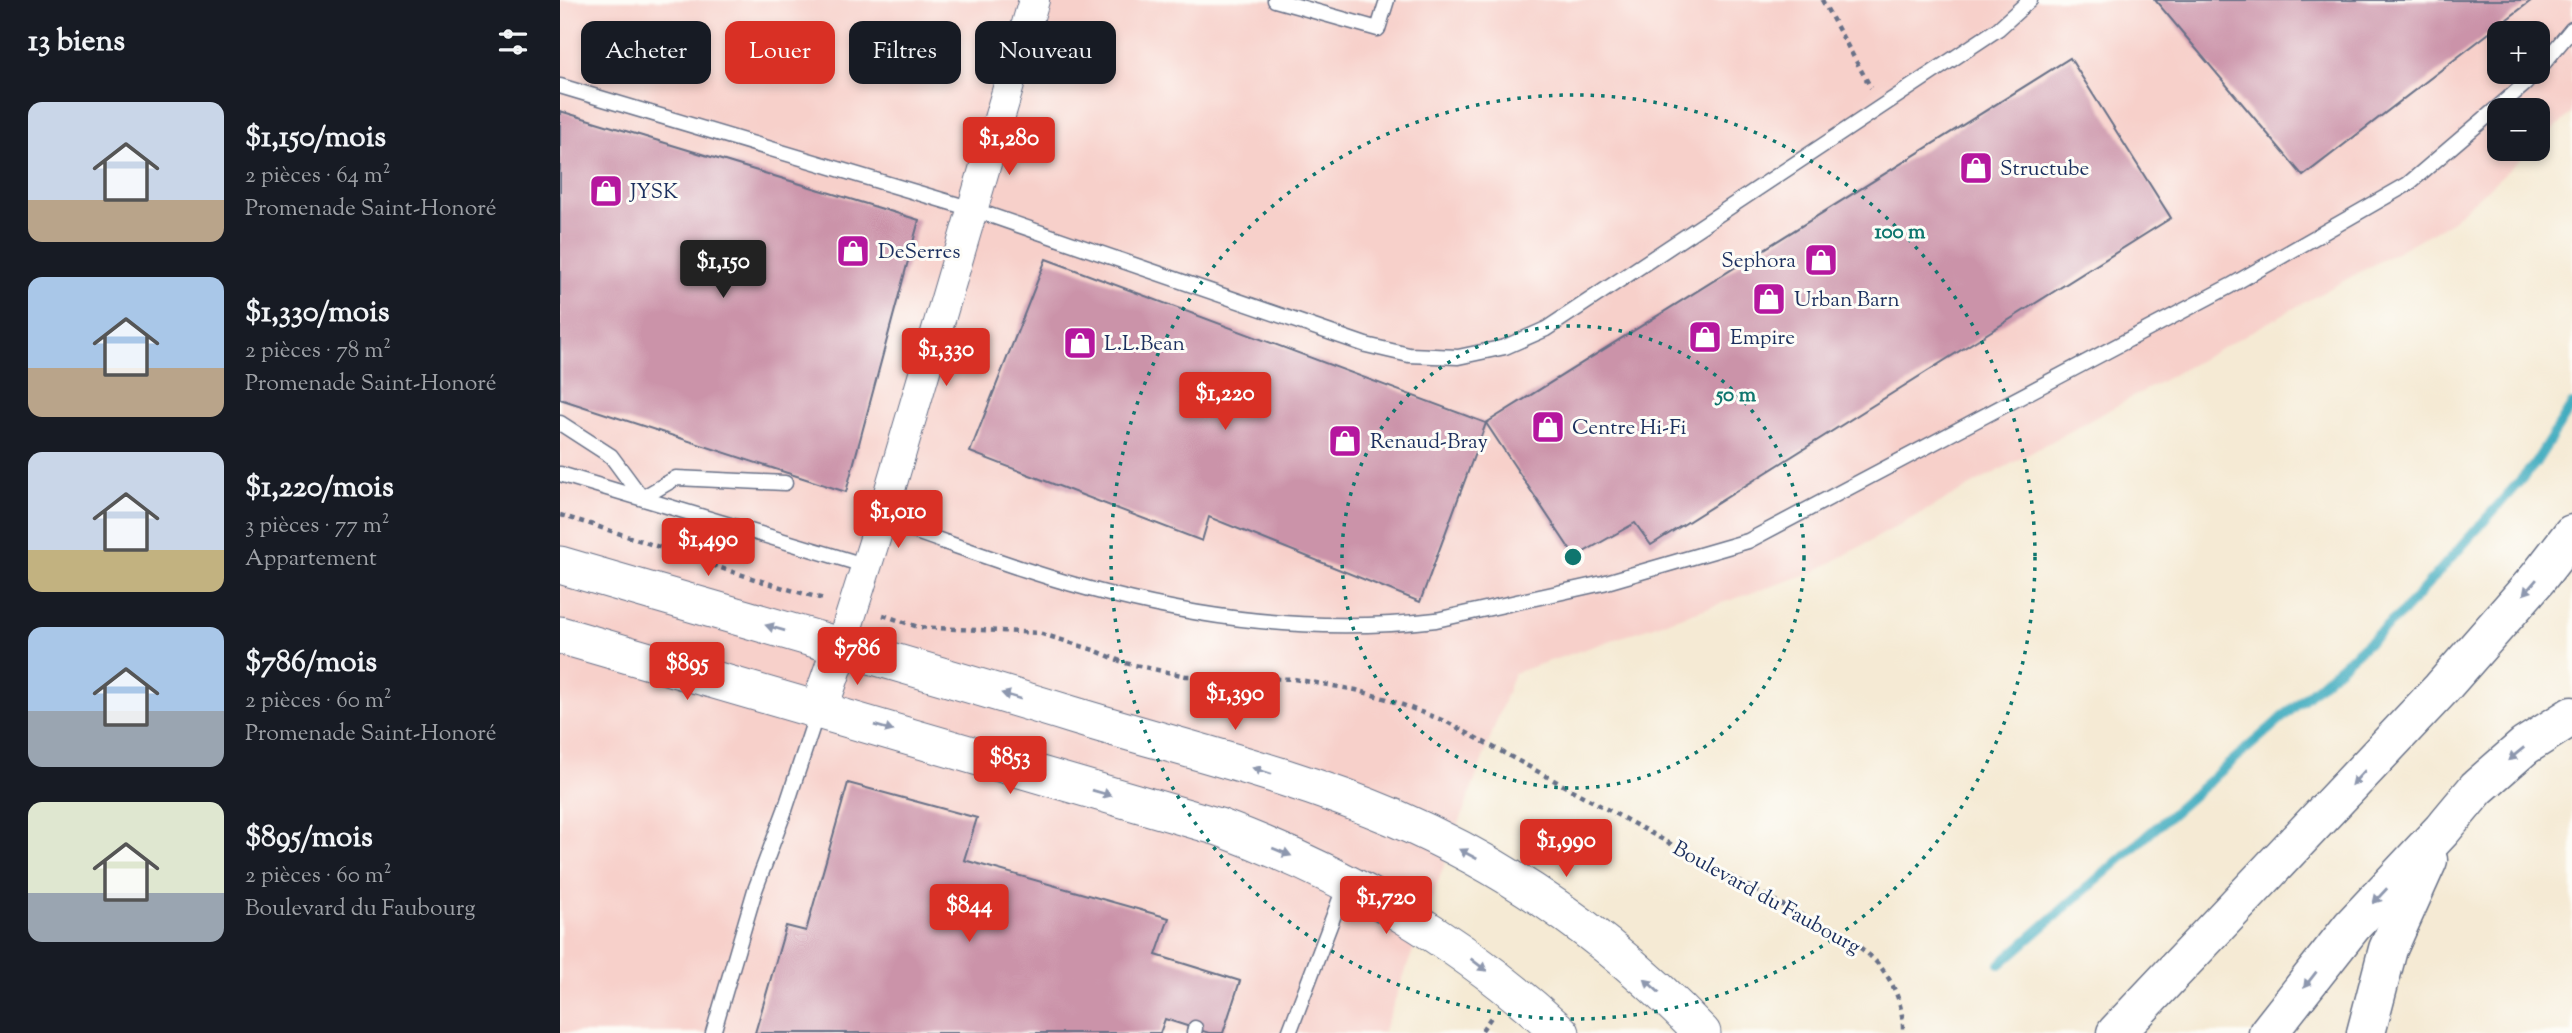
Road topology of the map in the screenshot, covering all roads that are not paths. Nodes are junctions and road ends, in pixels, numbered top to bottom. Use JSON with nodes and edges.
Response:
{"nodes":[{"id":1,"x":1034,"y":0,"type":"edge"},
{"id":2,"x":1275,"y":0,"type":"edge"},
{"id":3,"x":1387,"y":0,"type":"edge"},
{"id":4,"x":2030,"y":0,"type":"edge"},
{"id":5,"x":2572,"y":29,"type":"edge"},
{"id":6,"x":2550,"y":55,"type":"edge"},
{"id":7,"x":2525,"y":84,"type":"edge"},
{"id":8,"x":560,"y":86,"type":"edge"},
{"id":9,"x":972,"y":209,"type":"junction"},
{"id":10,"x":560,"y":423,"type":"edge"},
{"id":11,"x":560,"y":474,"type":"edge"},
{"id":12,"x":785,"y":482,"type":"dead end"},
{"id":13,"x":642,"y":498,"type":"junction"},
{"id":14,"x":881,"y":520,"type":"junction"},
{"id":15,"x":2572,"y":534,"type":"edge"},
{"id":16,"x":560,"y":565,"type":"edge"},
{"id":17,"x":867,"y":566,"type":"junction"},
{"id":18,"x":560,"y":635,"type":"edge"},
{"id":19,"x":841,"y":646,"type":"junction"},
{"id":20,"x":819,"y":709,"type":"junction"},
{"id":21,"x":2572,"y":716,"type":"edge"},
{"id":22,"x":2442,"y":830,"type":"junction"},
{"id":23,"x":1346,"y":881,"type":"junction"},
{"id":24,"x":2235,"y":907,"type":"junction"},
{"id":25,"x":712,"y":1033,"type":"edge"},
{"id":26,"x":1289,"y":1033,"type":"edge"},
{"id":27,"x":1561,"y":1033,"type":"edge"},
{"id":28,"x":1702,"y":1033,"type":"edge"},
{"id":29,"x":2116,"y":1033,"type":"edge"},
{"id":30,"x":2147,"y":1033,"type":"edge"},
{"id":31,"x":2269,"y":1033,"type":"edge"},
{"id":32,"x":2367,"y":1033,"type":"edge"}],
"edges":[{"from":1,"to":9,"type":"street"},
{"from":2,"to":3,"type":"lane"},
{"from":4,"to":9,"type":"lane"},
{"from":5,"to":6,"type":"lane"},
{"from":7,"to":14,"type":"lane"},
{"from":8,"to":9,"type":"lane"},
{"from":9,"to":14,"type":"street"},
{"from":10,"to":13,"type":"lane"},
{"from":11,"to":13,"type":"lane"},
{"from":12,"to":13,"type":"lane"},
{"from":13,"to":17,"type":"lane"},
{"from":14,"to":17,"type":"street"},
{"from":15,"to":24,"type":"highway","one_way":true},
{"from":19,"to":16,"type":"street","one_way":true},
{"from":17,"to":19,"type":"street"},
{"from":18,"to":20,"type":"street"},
{"from":19,"to":20,"type":"street"},
{"from":28,"to":19,"type":"street","one_way":true},
{"from":20,"to":23,"type":"street","one_way":true},
{"from":20,"to":25,"type":"lane"},
{"from":21,"to":22,"type":"highway","one_way":true},
{"from":22,"to":31,"type":"highway","one_way":true},
{"from":22,"to":32,"type":"highway"},
{"from":23,"to":26,"type":"lane"},
{"from":23,"to":27,"type":"street","one_way":true},
{"from":24,"to":29,"type":"highway"},
{"from":24,"to":30,"type":"highway"}]}
